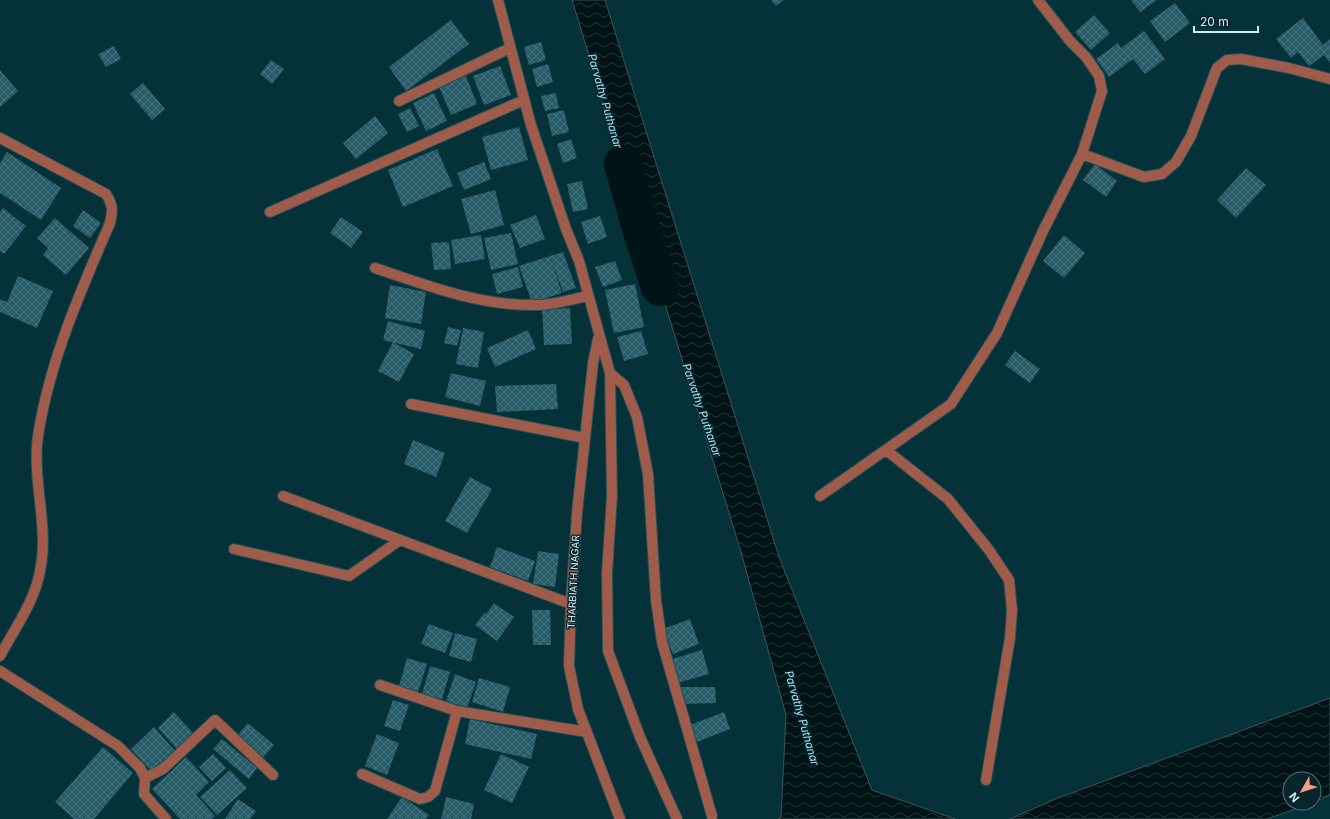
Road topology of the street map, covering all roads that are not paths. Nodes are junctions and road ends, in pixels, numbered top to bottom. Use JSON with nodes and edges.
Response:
{"nodes":[{"id":1,"x":498,"y":0,"type":"edge"},
{"id":2,"x":1038,"y":0,"type":"edge"},
{"id":3,"x":510,"y":48,"type":"junction"},
{"id":4,"x":1330,"y":78,"type":"edge"},
{"id":5,"x":524,"y":100,"type":"junction"},
{"id":6,"x":399,"y":101,"type":"dead end"},
{"id":7,"x":0,"y":138,"type":"edge"},
{"id":8,"x":1082,"y":154,"type":"junction"},
{"id":9,"x":270,"y":212,"type":"dead end"},
{"id":10,"x":375,"y":268,"type":"dead end"},
{"id":11,"x":588,"y":296,"type":"junction"},
{"id":12,"x":598,"y":337,"type":"junction"},
{"id":13,"x":610,"y":373,"type":"junction"},
{"id":14,"x":411,"y":404,"type":"dead end"},
{"id":15,"x":585,"y":438,"type":"junction"},
{"id":16,"x":886,"y":450,"type":"junction"},
{"id":17,"x":282,"y":496,"type":"dead end"},
{"id":18,"x":820,"y":496,"type":"dead end"},
{"id":19,"x":400,"y":540,"type":"junction"},
{"id":20,"x":234,"y":549,"type":"dead end"},
{"id":21,"x":571,"y":604,"type":"junction"},
{"id":22,"x":0,"y":656,"type":"edge"},
{"id":23,"x":0,"y":671,"type":"edge"},
{"id":24,"x":380,"y":685,"type":"dead end"},
{"id":25,"x":457,"y":710,"type":"junction"},
{"id":26,"x":587,"y":732,"type":"junction"},
{"id":27,"x":362,"y":774,"type":"dead end"},
{"id":28,"x":273,"y":775,"type":"dead end"},
{"id":29,"x":145,"y":778,"type":"junction"},
{"id":30,"x":986,"y":780,"type":"dead end"},
{"id":31,"x":712,"y":816,"type":"dead end"},
{"id":32,"x":166,"y":819,"type":"edge"},
{"id":33,"x":620,"y":819,"type":"edge"},
{"id":34,"x":677,"y":819,"type":"edge"}],
"edges":[{"from":1,"to":3,"type":"street"},
{"from":2,"to":8,"type":"street"},
{"from":3,"to":5,"type":"street"},
{"from":3,"to":6,"type":"street"},
{"from":4,"to":8,"type":"street"},
{"from":5,"to":9,"type":"street"},
{"from":5,"to":11,"type":"street"},
{"from":7,"to":22,"type":"street"},
{"from":8,"to":16,"type":"street"},
{"from":10,"to":11,"type":"street"},
{"from":11,"to":12,"type":"street"},
{"from":12,"to":13,"type":"street"},
{"from":12,"to":15,"type":"street","name":"THARBIATH NAGAR"},
{"from":13,"to":31,"type":"street"},
{"from":13,"to":34,"type":"street"},
{"from":14,"to":15,"type":"street"},
{"from":15,"to":21,"type":"street","name":"THARBIATH NAGAR"},
{"from":16,"to":18,"type":"street"},
{"from":16,"to":30,"type":"street"},
{"from":17,"to":19,"type":"street"},
{"from":19,"to":20,"type":"street"},
{"from":19,"to":21,"type":"street"},
{"from":21,"to":26,"type":"street","name":"THARBIATH NAGAR"},
{"from":23,"to":29,"type":"street"},
{"from":24,"to":25,"type":"street"},
{"from":25,"to":26,"type":"street"},
{"from":25,"to":27,"type":"street"},
{"from":26,"to":33,"type":"street","name":"THARBIATH NAGAR"},
{"from":28,"to":29,"type":"street"},
{"from":29,"to":32,"type":"street"}]}
